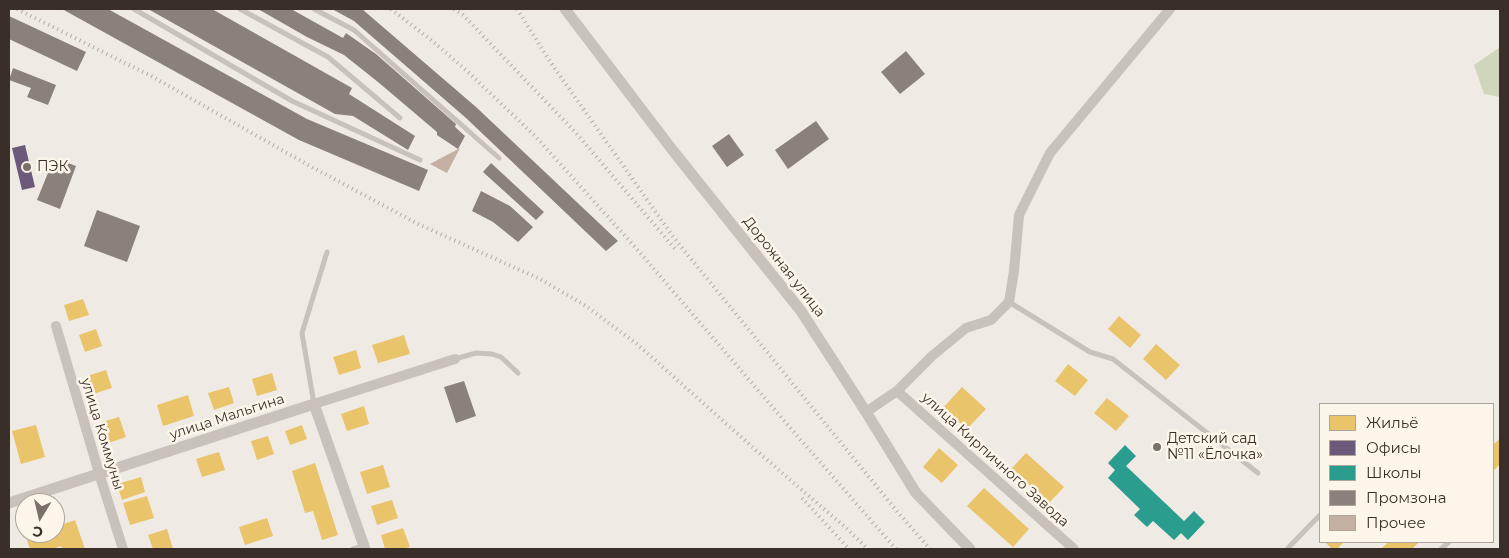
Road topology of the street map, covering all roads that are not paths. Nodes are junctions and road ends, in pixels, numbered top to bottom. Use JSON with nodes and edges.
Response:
{"nodes":[{"id":1,"x":134,"y":9,"type":"edge"},
{"id":2,"x":240,"y":9,"type":"edge"},
{"id":3,"x":314,"y":9,"type":"edge"},
{"id":4,"x":566,"y":9,"type":"edge"},
{"id":5,"x":1170,"y":9,"type":"edge"},
{"id":6,"x":400,"y":118,"type":"dead end"},
{"id":7,"x":500,"y":158,"type":"dead end"},
{"id":8,"x":420,"y":160,"type":"dead end"},
{"id":9,"x":327,"y":252,"type":"dead end"},
{"id":10,"x":1008,"y":302,"type":"junction"},
{"id":11,"x":56,"y":326,"type":"dead end"},
{"id":12,"x":455,"y":359,"type":"joint"},
{"id":13,"x":518,"y":373,"type":"dead end"},
{"id":14,"x":897,"y":391,"type":"junction"},
{"id":15,"x":314,"y":404,"type":"junction"},
{"id":16,"x":866,"y":412,"type":"junction"},
{"id":17,"x":1258,"y":473,"type":"dead end"},
{"id":18,"x":99,"y":474,"type":"junction"},
{"id":19,"x":9,"y":502,"type":"edge"},
{"id":20,"x":1319,"y":516,"type":"edge"},
{"id":21,"x":360,"y":548,"type":"edge"},
{"id":22,"x":123,"y":549,"type":"edge"},
{"id":23,"x":970,"y":549,"type":"edge"},
{"id":24,"x":1074,"y":549,"type":"edge"},
{"id":25,"x":1287,"y":549,"type":"edge"}],
"edges":[{"from":1,"to":8,"type":"lane"},
{"from":2,"to":6,"type":"lane"},
{"from":3,"to":7,"type":"lane"},
{"from":4,"to":16,"type":"street","name":"Дорожная улица"},
{"from":5,"to":10,"type":"street"},
{"from":9,"to":15,"type":"lane"},
{"from":10,"to":14,"type":"street"},
{"from":10,"to":17,"type":"lane"},
{"from":11,"to":18,"type":"street","name":"улица Коммуны"},
{"from":12,"to":13,"type":"lane"},
{"from":12,"to":15,"type":"street","name":"улица Мальгина"},
{"from":14,"to":16,"type":"street"},
{"from":14,"to":24,"type":"street","name":"улица Кирпичного Завода"},
{"from":15,"to":18,"type":"street","name":"улица Мальгина"},
{"from":15,"to":21,"type":"street"},
{"from":16,"to":23,"type":"street","name":"Дорожная улица"},
{"from":18,"to":19,"type":"street","name":"улица Мальгина"},
{"from":18,"to":22,"type":"street","name":"улица Коммуны"},
{"from":20,"to":25,"type":"lane"}]}
